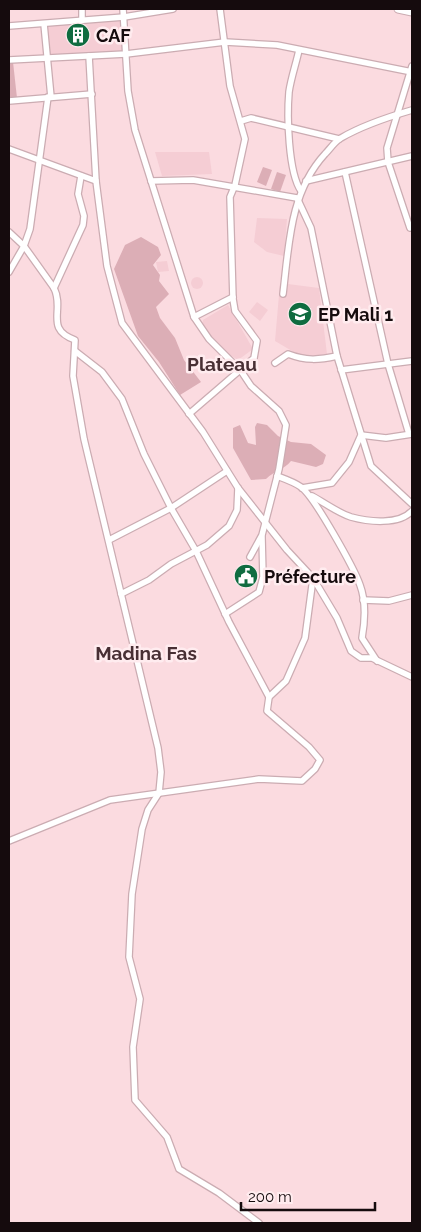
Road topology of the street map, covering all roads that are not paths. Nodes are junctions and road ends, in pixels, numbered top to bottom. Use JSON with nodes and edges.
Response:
{"nodes":[{"id":1,"x":82,"y":9,"type":"edge"},
{"id":2,"x":123,"y":9,"type":"edge"},
{"id":3,"x":173,"y":9,"type":"edge"},
{"id":4,"x":220,"y":9,"type":"edge"},
{"id":5,"x":398,"y":9,"type":"edge"},
{"id":6,"x":412,"y":11,"type":"edge"},
{"id":7,"x":124,"y":17,"type":"junction"},
{"id":8,"x":82,"y":20,"type":"junction"},
{"id":9,"x":44,"y":24,"type":"junction"},
{"id":10,"x":9,"y":26,"type":"edge"},
{"id":11,"x":225,"y":42,"type":"junction"},
{"id":12,"x":300,"y":50,"type":"junction"},
{"id":13,"x":126,"y":54,"type":"junction"},
{"id":14,"x":89,"y":56,"type":"junction"},
{"id":15,"x":49,"y":57,"type":"junction"},
{"id":16,"x":9,"y":60,"type":"edge"},
{"id":17,"x":412,"y":70,"type":"edge"},
{"id":18,"x":92,"y":94,"type":"junction"},
{"id":19,"x":49,"y":97,"type":"junction"},
{"id":20,"x":9,"y":101,"type":"edge"},
{"id":21,"x":412,"y":111,"type":"edge"},
{"id":22,"x":399,"y":114,"type":"junction"},
{"id":23,"x":241,"y":121,"type":"junction"},
{"id":24,"x":290,"y":128,"type":"junction"},
{"id":25,"x":339,"y":139,"type":"junction"},
{"id":26,"x":9,"y":149,"type":"edge"},
{"id":27,"x":412,"y":156,"type":"edge"},
{"id":28,"x":41,"y":161,"type":"junction"},
{"id":29,"x":388,"y":162,"type":"junction"},
{"id":30,"x":345,"y":172,"type":"junction"},
{"id":31,"x":81,"y":176,"type":"junction"},
{"id":32,"x":96,"y":181,"type":"junction"},
{"id":33,"x":306,"y":181,"type":"junction"},
{"id":34,"x":152,"y":182,"type":"junction"},
{"id":35,"x":235,"y":185,"type":"junction"},
{"id":36,"x":301,"y":191,"type":"junction"},
{"id":37,"x":298,"y":198,"type":"junction"},
{"id":38,"x":410,"y":228,"type":"dead end"},
{"id":39,"x":9,"y":232,"type":"edge"},
{"id":40,"x":24,"y":246,"type":"junction"},
{"id":41,"x":9,"y":272,"type":"edge"},
{"id":42,"x":54,"y":288,"type":"junction"},
{"id":43,"x":283,"y":294,"type":"dead end"},
{"id":44,"x":232,"y":297,"type":"junction"},
{"id":45,"x":194,"y":317,"type":"junction"},
{"id":46,"x":74,"y":350,"type":"junction"},
{"id":47,"x":337,"y":356,"type":"junction"},
{"id":48,"x":412,"y":360,"type":"edge"},
{"id":49,"x":275,"y":363,"type":"dead end"},
{"id":50,"x":388,"y":364,"type":"junction"},
{"id":51,"x":342,"y":370,"type":"junction"},
{"id":52,"x":241,"y":371,"type":"junction"},
{"id":53,"x":189,"y":414,"type":"junction"},
{"id":54,"x":411,"y":434,"type":"edge"},
{"id":55,"x":361,"y":435,"type":"junction"},
{"id":56,"x":227,"y":471,"type":"junction"},
{"id":57,"x":277,"y":476,"type":"junction"},
{"id":58,"x":238,"y":488,"type":"junction"},
{"id":59,"x":302,"y":488,"type":"junction"},
{"id":60,"x":309,"y":494,"type":"junction"},
{"id":61,"x":412,"y":504,"type":"edge"},
{"id":62,"x":171,"y":508,"type":"junction"},
{"id":63,"x":412,"y":511,"type":"edge"},
{"id":64,"x":264,"y":520,"type":"junction"},
{"id":65,"x":262,"y":535,"type":"junction"},
{"id":66,"x":109,"y":540,"type":"junction"},
{"id":67,"x":196,"y":550,"type":"junction"},
{"id":68,"x":250,"y":557,"type":"dead end"},
{"id":69,"x":314,"y":578,"type":"junction"},
{"id":70,"x":121,"y":594,"type":"junction"},
{"id":71,"x":412,"y":595,"type":"edge"},
{"id":72,"x":363,"y":600,"type":"junction"},
{"id":73,"x":225,"y":614,"type":"junction"},
{"id":74,"x":377,"y":661,"type":"junction"},
{"id":75,"x":412,"y":677,"type":"edge"},
{"id":76,"x":269,"y":697,"type":"junction"},
{"id":77,"x":159,"y":793,"type":"junction"},
{"id":78,"x":9,"y":842,"type":"edge"},
{"id":79,"x":259,"y":1223,"type":"edge"}],
"edges":[{"from":1,"to":8,"type":"street"},
{"from":2,"to":7,"type":"street"},
{"from":3,"to":7,"type":"street"},
{"from":4,"to":11,"type":"street"},
{"from":5,"to":6,"type":"street"},
{"from":7,"to":8,"type":"street"},
{"from":7,"to":13,"type":"street"},
{"from":8,"to":9,"type":"street"},
{"from":9,"to":10,"type":"street"},
{"from":9,"to":15,"type":"street"},
{"from":11,"to":12,"type":"street"},
{"from":11,"to":13,"type":"street"},
{"from":11,"to":23,"type":"street"},
{"from":12,"to":17,"type":"street"},
{"from":12,"to":24,"type":"street"},
{"from":13,"to":14,"type":"street"},
{"from":13,"to":34,"type":"street"},
{"from":14,"to":15,"type":"street"},
{"from":14,"to":18,"type":"street"},
{"from":15,"to":16,"type":"street"},
{"from":15,"to":19,"type":"street"},
{"from":17,"to":22,"type":"street"},
{"from":18,"to":19,"type":"street"},
{"from":18,"to":32,"type":"street"},
{"from":19,"to":20,"type":"street"},
{"from":19,"to":28,"type":"street"},
{"from":21,"to":22,"type":"street"},
{"from":22,"to":25,"type":"street"},
{"from":22,"to":29,"type":"street"},
{"from":23,"to":24,"type":"street"},
{"from":23,"to":35,"type":"street"},
{"from":24,"to":25,"type":"street"},
{"from":24,"to":36,"type":"street"},
{"from":25,"to":33,"type":"street"},
{"from":26,"to":28,"type":"street"},
{"from":27,"to":29,"type":"street"},
{"from":28,"to":31,"type":"street"},
{"from":28,"to":40,"type":"street"},
{"from":29,"to":30,"type":"street"},
{"from":29,"to":38,"type":"street"},
{"from":30,"to":33,"type":"street"},
{"from":30,"to":50,"type":"street"},
{"from":31,"to":32,"type":"street"},
{"from":31,"to":42,"type":"street"},
{"from":32,"to":53,"type":"street"},
{"from":33,"to":36,"type":"street"},
{"from":34,"to":35,"type":"street"},
{"from":34,"to":45,"type":"street"},
{"from":35,"to":37,"type":"street"},
{"from":35,"to":44,"type":"street"},
{"from":36,"to":37,"type":"street"},
{"from":37,"to":43,"type":"street"},
{"from":37,"to":47,"type":"street"},
{"from":39,"to":40,"type":"street"},
{"from":40,"to":41,"type":"street"},
{"from":40,"to":42,"type":"street"},
{"from":42,"to":46,"type":"street"},
{"from":44,"to":45,"type":"street"},
{"from":44,"to":52,"type":"street"},
{"from":45,"to":52,"type":"street"},
{"from":46,"to":62,"type":"street"},
{"from":46,"to":66,"type":"street"},
{"from":47,"to":49,"type":"street"},
{"from":47,"to":51,"type":"street"},
{"from":48,"to":50,"type":"street"},
{"from":50,"to":51,"type":"street"},
{"from":50,"to":54,"type":"street"},
{"from":51,"to":55,"type":"street"},
{"from":52,"to":53,"type":"street"},
{"from":52,"to":57,"type":"street"},
{"from":53,"to":56,"type":"street"},
{"from":54,"to":55,"type":"street"},
{"from":55,"to":59,"type":"street"},
{"from":55,"to":61,"type":"street"},
{"from":56,"to":58,"type":"street"},
{"from":56,"to":62,"type":"street"},
{"from":57,"to":59,"type":"street"},
{"from":57,"to":64,"type":"street"},
{"from":58,"to":64,"type":"street"},
{"from":58,"to":67,"type":"street"},
{"from":59,"to":60,"type":"street"},
{"from":60,"to":63,"type":"street"},
{"from":60,"to":72,"type":"street"},
{"from":62,"to":66,"type":"street"},
{"from":62,"to":67,"type":"street"},
{"from":64,"to":65,"type":"street"},
{"from":64,"to":69,"type":"street"},
{"from":65,"to":68,"type":"street"},
{"from":65,"to":73,"type":"street"},
{"from":66,"to":70,"type":"street"},
{"from":67,"to":70,"type":"street"},
{"from":67,"to":73,"type":"street"},
{"from":69,"to":74,"type":"street"},
{"from":69,"to":76,"type":"street"},
{"from":70,"to":77,"type":"street"},
{"from":71,"to":72,"type":"street"},
{"from":72,"to":74,"type":"street"},
{"from":73,"to":76,"type":"street"},
{"from":74,"to":75,"type":"street"},
{"from":76,"to":77,"type":"street"},
{"from":77,"to":78,"type":"street"},
{"from":77,"to":79,"type":"street"}]}
